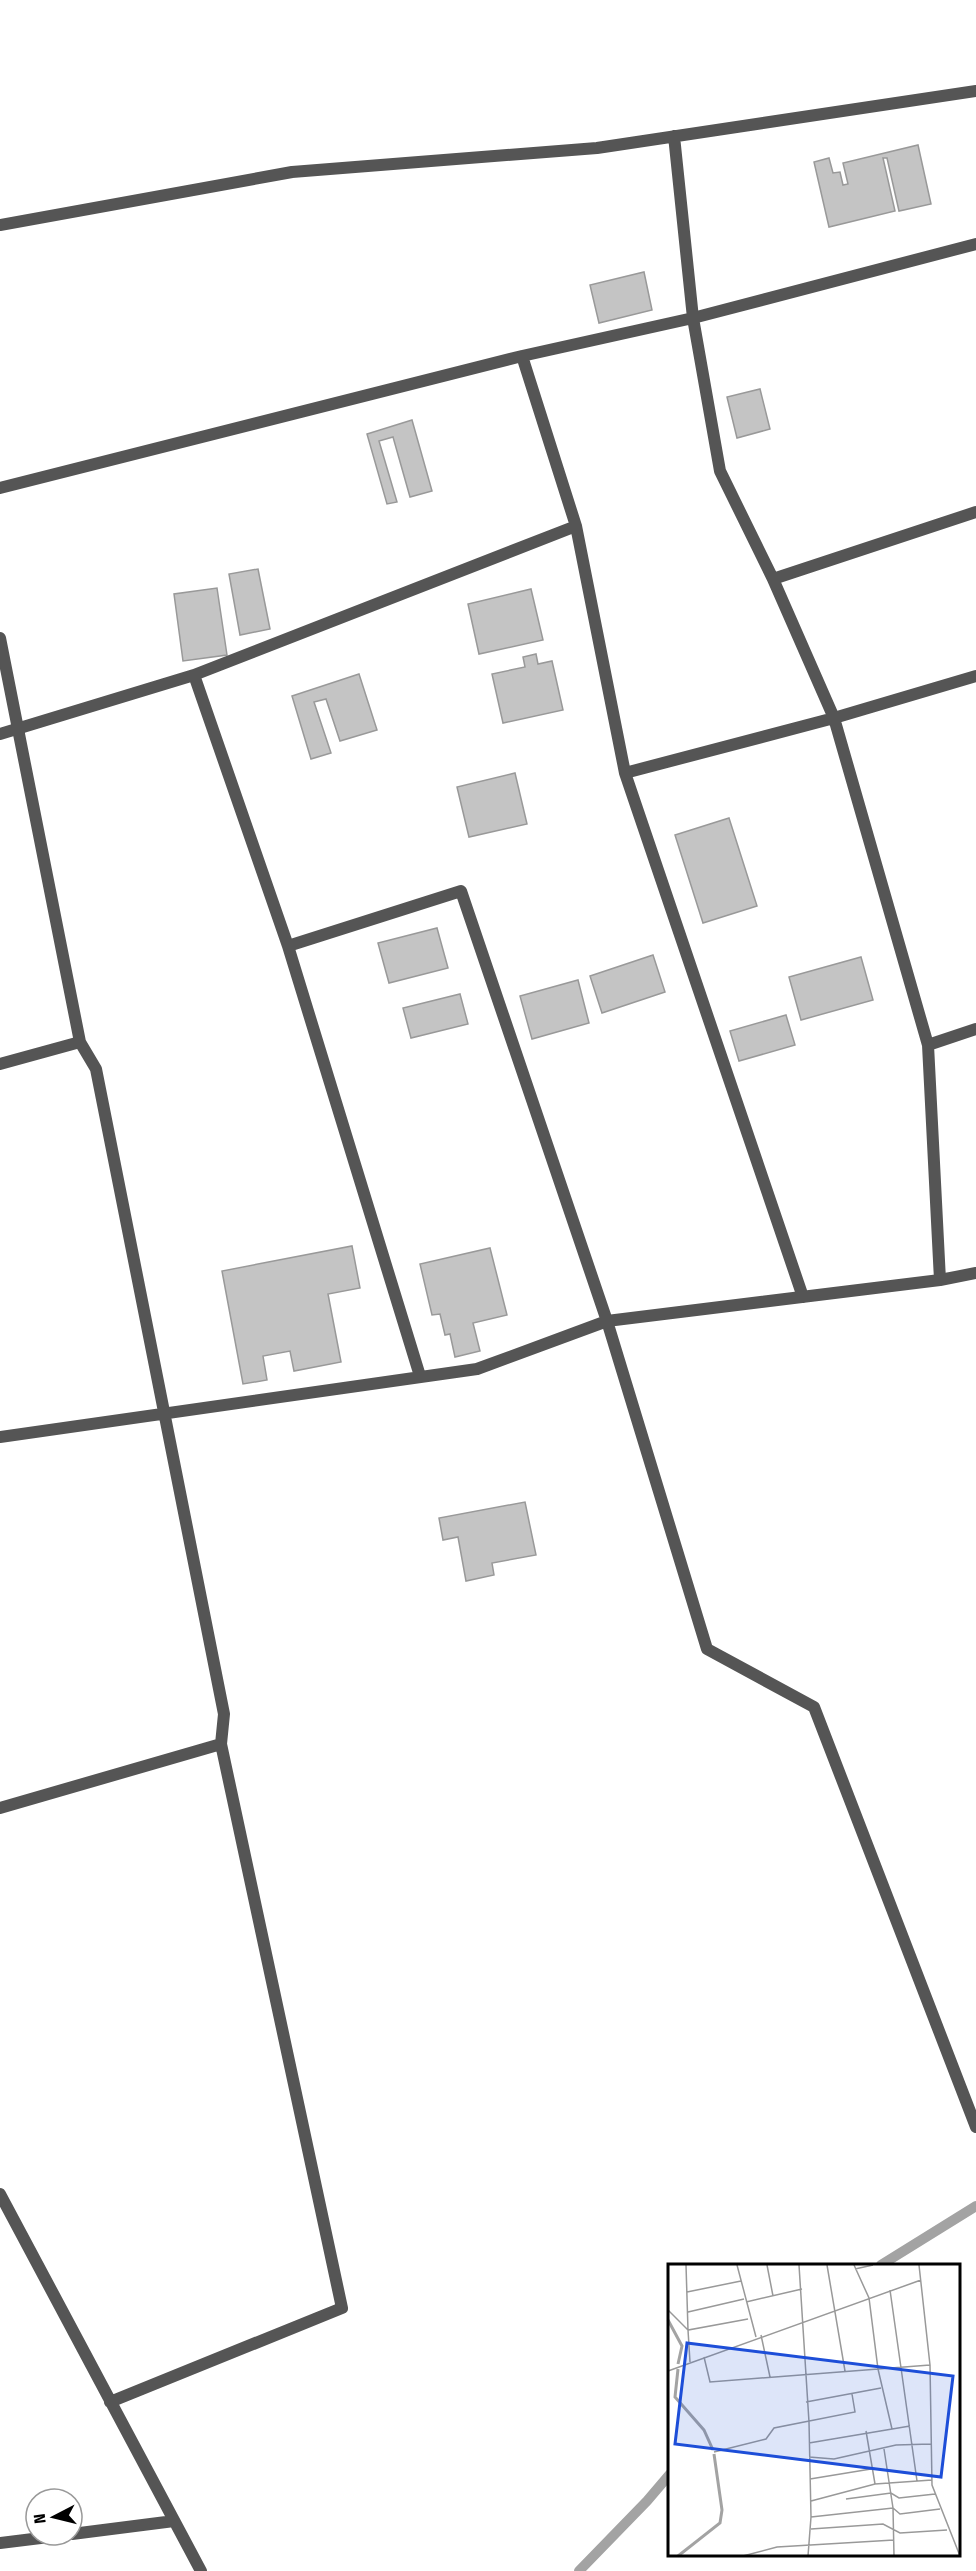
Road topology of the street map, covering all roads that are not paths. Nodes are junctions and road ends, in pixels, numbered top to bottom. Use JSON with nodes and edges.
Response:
{"nodes":[{"id":1,"x":976,"y":91,"type":"edge"},
{"id":2,"x":674,"y":136,"type":"junction"},
{"id":3,"x":0,"y":225,"type":"edge"},
{"id":4,"x":976,"y":244,"type":"edge"},
{"id":5,"x":693,"y":318,"type":"junction"},
{"id":6,"x":522,"y":356,"type":"junction"},
{"id":7,"x":0,"y":489,"type":"edge"},
{"id":8,"x":976,"y":512,"type":"edge"},
{"id":9,"x":576,"y":526,"type":"junction"},
{"id":10,"x":773,"y":579,"type":"junction"},
{"id":11,"x":0,"y":638,"type":"edge"},
{"id":12,"x":194,"y":675,"type":"junction"},
{"id":13,"x":976,"y":676,"type":"edge"},
{"id":14,"x":834,"y":718,"type":"junction"},
{"id":15,"x":19,"y":729,"type":"junction"},
{"id":16,"x":0,"y":734,"type":"edge"},
{"id":17,"x":625,"y":773,"type":"junction"},
{"id":18,"x":288,"y":946,"type":"junction"},
{"id":19,"x":976,"y":1029,"type":"edge"},
{"id":20,"x":80,"y":1042,"type":"junction"},
{"id":21,"x":928,"y":1045,"type":"junction"},
{"id":22,"x":0,"y":1064,"type":"edge"},
{"id":23,"x":976,"y":1273,"type":"edge"},
{"id":24,"x":940,"y":1280,"type":"junction"},
{"id":25,"x":803,"y":1297,"type":"junction"},
{"id":26,"x":608,"y":1321,"type":"junction"},
{"id":27,"x":420,"y":1376,"type":"junction"},
{"id":28,"x":164,"y":1414,"type":"junction"},
{"id":29,"x":0,"y":1437,"type":"edge"},
{"id":30,"x":221,"y":1744,"type":"junction"},
{"id":31,"x":0,"y":1808,"type":"edge"},
{"id":32,"x":976,"y":2127,"type":"edge"},
{"id":33,"x":0,"y":2194,"type":"edge"},
{"id":34,"x":110,"y":2402,"type":"junction"},
{"id":35,"x":174,"y":2521,"type":"junction"},
{"id":36,"x":84,"y":2532,"type":"edge"},
{"id":37,"x":24,"y":2540,"type":"edge"},
{"id":38,"x":0,"y":2543,"type":"edge"},
{"id":39,"x":201,"y":2571,"type":"edge"}],
"edges":[{"from":1,"to":2,"type":"street"},
{"from":2,"to":3,"type":"street"},
{"from":2,"to":5,"type":"street"},
{"from":4,"to":5,"type":"street"},
{"from":5,"to":6,"type":"street"},
{"from":5,"to":10,"type":"street"},
{"from":6,"to":7,"type":"street"},
{"from":6,"to":9,"type":"street"},
{"from":8,"to":10,"type":"street"},
{"from":9,"to":12,"type":"street"},
{"from":9,"to":17,"type":"street"},
{"from":10,"to":14,"type":"street"},
{"from":11,"to":15,"type":"street"},
{"from":12,"to":15,"type":"street"},
{"from":12,"to":18,"type":"street"},
{"from":13,"to":14,"type":"street"},
{"from":14,"to":17,"type":"street"},
{"from":14,"to":21,"type":"street"},
{"from":15,"to":16,"type":"street"},
{"from":15,"to":20,"type":"street"},
{"from":17,"to":25,"type":"street"},
{"from":18,"to":26,"type":"street"},
{"from":18,"to":27,"type":"street"},
{"from":19,"to":21,"type":"street"},
{"from":20,"to":22,"type":"street"},
{"from":20,"to":28,"type":"street"},
{"from":21,"to":24,"type":"street"},
{"from":23,"to":24,"type":"street"},
{"from":24,"to":25,"type":"street"},
{"from":25,"to":26,"type":"street"},
{"from":26,"to":27,"type":"street"},
{"from":26,"to":32,"type":"street"},
{"from":27,"to":28,"type":"street"},
{"from":28,"to":29,"type":"street"},
{"from":28,"to":30,"type":"street"},
{"from":30,"to":31,"type":"street"},
{"from":30,"to":34,"type":"street"},
{"from":33,"to":34,"type":"street"},
{"from":34,"to":35,"type":"street"},
{"from":35,"to":36,"type":"street"},
{"from":35,"to":39,"type":"street"},
{"from":37,"to":38,"type":"street"}]}
